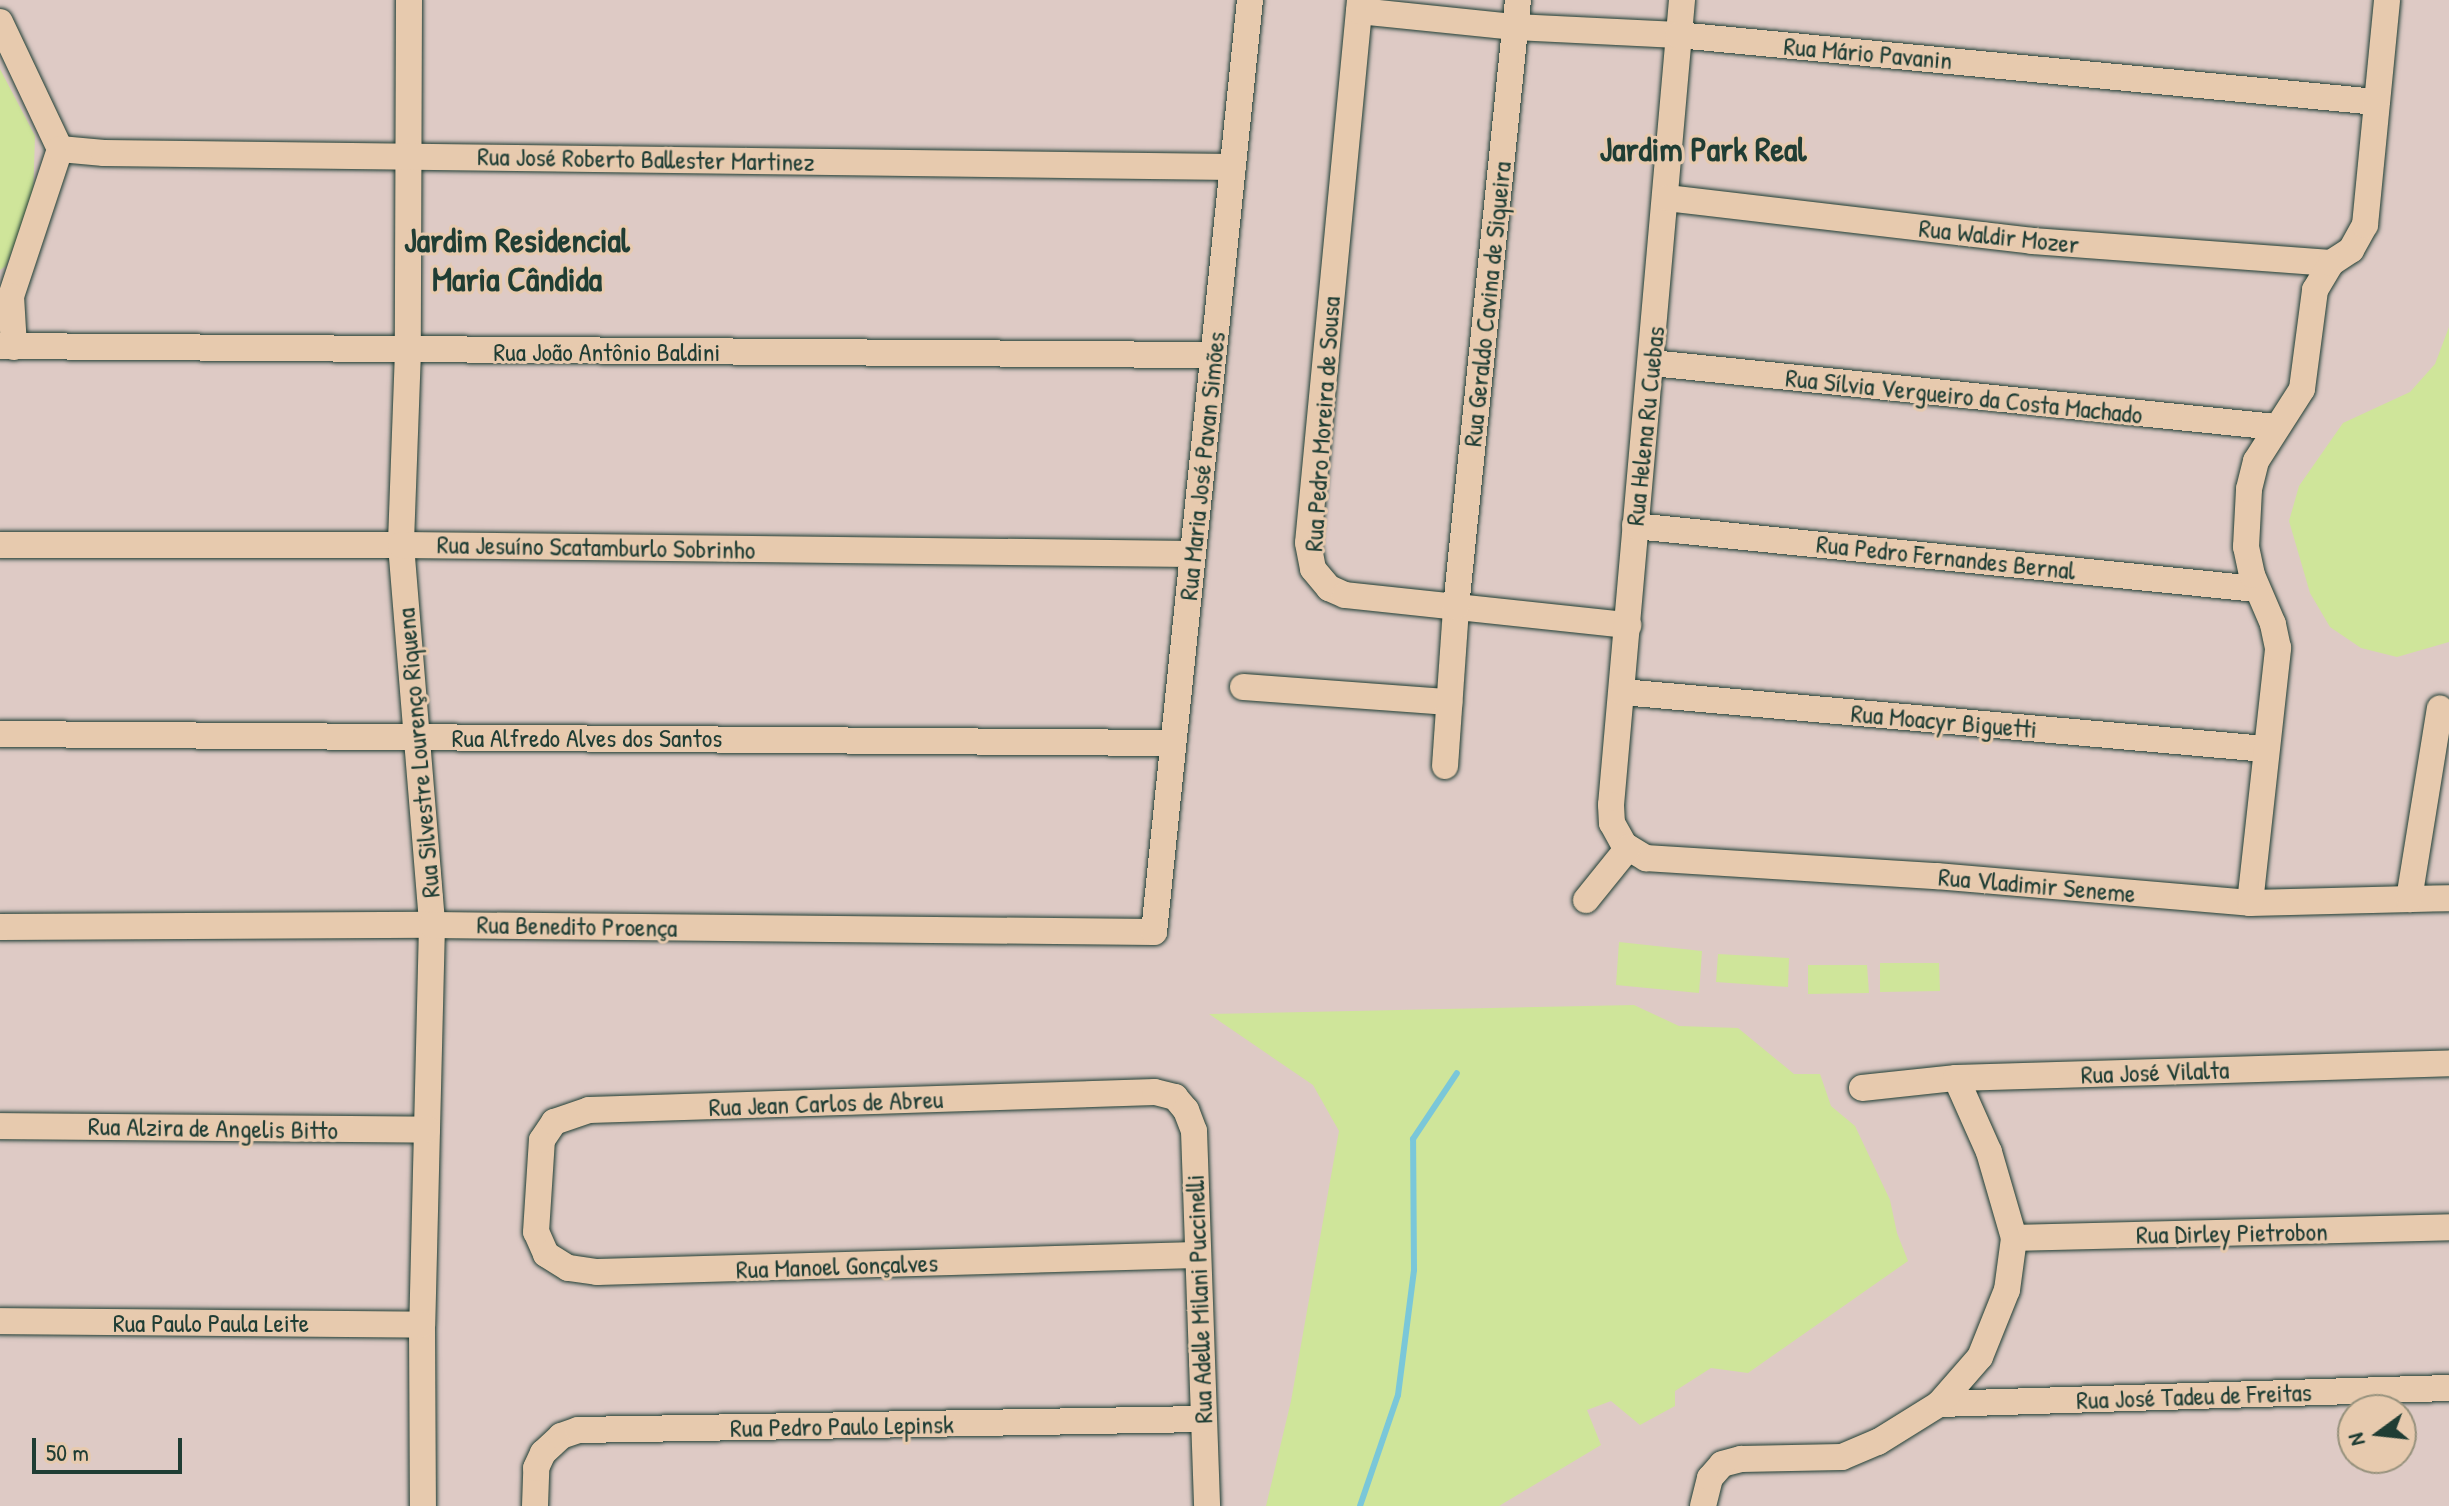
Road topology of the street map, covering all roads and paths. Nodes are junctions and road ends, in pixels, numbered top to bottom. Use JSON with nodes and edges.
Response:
{"nodes":[{"id":1,"x":409,"y":0,"type":"edge"},
{"id":2,"x":1250,"y":0,"type":"edge"},
{"id":3,"x":1518,"y":0,"type":"edge"},
{"id":4,"x":1682,"y":0,"type":"edge"},
{"id":5,"x":2387,"y":0,"type":"edge"},
{"id":6,"x":1359,"y":6,"type":"edge"},
{"id":7,"x":0,"y":22,"type":"edge"},
{"id":8,"x":1515,"y":27,"type":"junction"},
{"id":9,"x":1678,"y":35,"type":"junction"},
{"id":10,"x":2377,"y":102,"type":"junction"},
{"id":11,"x":60,"y":149,"type":"junction"},
{"id":12,"x":408,"y":156,"type":"junction"},
{"id":13,"x":1233,"y":167,"type":"junction"},
{"id":14,"x":1667,"y":198,"type":"junction"},
{"id":15,"x":2331,"y":263,"type":"junction"},
{"id":16,"x":7,"y":346,"type":"edge"},
{"id":17,"x":408,"y":351,"type":"junction"},
{"id":18,"x":1213,"y":355,"type":"junction"},
{"id":19,"x":1652,"y":363,"type":"junction"},
{"id":20,"x":2276,"y":427,"type":"junction"},
{"id":21,"x":1635,"y":526,"type":"junction"},
{"id":22,"x":0,"y":545,"type":"edge"},
{"id":23,"x":401,"y":545,"type":"junction"},
{"id":24,"x":1193,"y":554,"type":"junction"},
{"id":25,"x":2256,"y":589,"type":"junction"},
{"id":26,"x":1456,"y":607,"type":"junction"},
{"id":27,"x":1628,"y":625,"type":"junction"},
{"id":28,"x":1243,"y":687,"type":"dead end"},
{"id":29,"x":1622,"y":692,"type":"junction"},
{"id":30,"x":1449,"y":702,"type":"junction"},
{"id":31,"x":2440,"y":708,"type":"dead end"},
{"id":32,"x":0,"y":734,"type":"edge"},
{"id":33,"x":417,"y":737,"type":"junction"},
{"id":34,"x":1173,"y":743,"type":"junction"},
{"id":35,"x":2266,"y":749,"type":"junction"},
{"id":36,"x":1445,"y":766,"type":"dead end"},
{"id":37,"x":1628,"y":848,"type":"junction"},
{"id":38,"x":2449,"y":898,"type":"edge"},
{"id":39,"x":2409,"y":899,"type":"junction"},
{"id":40,"x":1586,"y":900,"type":"dead end"},
{"id":41,"x":2250,"y":903,"type":"junction"},
{"id":42,"x":432,"y":925,"type":"junction"},
{"id":43,"x":0,"y":927,"type":"edge"},
{"id":44,"x":1154,"y":932,"type":"joint"},
{"id":45,"x":2449,"y":1063,"type":"edge"},
{"id":46,"x":1956,"y":1078,"type":"junction"},
{"id":47,"x":1862,"y":1088,"type":"dead end"},
{"id":48,"x":1175,"y":1097,"type":"joint"},
{"id":49,"x":0,"y":1126,"type":"edge"},
{"id":50,"x":427,"y":1130,"type":"junction"},
{"id":51,"x":536,"y":1193,"type":"joint"},
{"id":52,"x":2449,"y":1227,"type":"edge"},
{"id":53,"x":2014,"y":1238,"type":"junction"},
{"id":54,"x":1196,"y":1255,"type":"junction"},
{"id":55,"x":0,"y":1321,"type":"edge"},
{"id":56,"x":422,"y":1325,"type":"junction"},
{"id":57,"x":2449,"y":1388,"type":"edge"},
{"id":58,"x":1939,"y":1404,"type":"junction"},
{"id":59,"x":1203,"y":1419,"type":"junction"},
{"id":60,"x":423,"y":1506,"type":"edge"},
{"id":61,"x":535,"y":1506,"type":"edge"},
{"id":62,"x":1207,"y":1506,"type":"edge"},
{"id":63,"x":1703,"y":1506,"type":"edge"}],
"edges":[{"from":1,"to":12,"type":"street","name":"Rua Silvestre Lourenço Riquena"},
{"from":2,"to":13,"type":"street","name":"Rua Maria José Pavan Simões"},
{"from":3,"to":8,"type":"street","name":"Rua Geraldo Cavina de Siqueira"},
{"from":4,"to":9,"type":"street","name":"Rua Helena Ru Cuebas"},
{"from":5,"to":10,"type":"street"},
{"from":6,"to":8,"type":"street","name":"Rua Mário Pavanin"},
{"from":6,"to":26,"type":"street","name":"Rua Pedro Moreira de Sousa"},
{"from":7,"to":11,"type":"street"},
{"from":8,"to":9,"type":"street","name":"Rua Mário Pavanin"},
{"from":8,"to":26,"type":"street","name":"Rua Geraldo Cavina de Siqueira"},
{"from":9,"to":10,"type":"street","name":"Rua Mário Pavanin"},
{"from":9,"to":14,"type":"street","name":"Rua Helena Ru Cuebas"},
{"from":10,"to":15,"type":"street"},
{"from":11,"to":12,"type":"street","name":"Rua José Roberto Ballester Martinez"},
{"from":11,"to":16,"type":"street"},
{"from":12,"to":13,"type":"street","name":"Rua José Roberto Ballester Martinez"},
{"from":12,"to":17,"type":"street","name":"Rua Silvestre Lourenço Riquena"},
{"from":13,"to":18,"type":"street","name":"Rua Maria José Pavan Simões"},
{"from":14,"to":15,"type":"street","name":"Rua Waldir Mozer"},
{"from":14,"to":19,"type":"street","name":"Rua Helena Ru Cuebas"},
{"from":15,"to":20,"type":"street"},
{"from":16,"to":17,"type":"street","name":"Rua João Antônio Baldini"},
{"from":17,"to":18,"type":"street","name":"Rua João Antônio Baldini"},
{"from":17,"to":23,"type":"street","name":"Rua Silvestre Lourenço Riquena"},
{"from":18,"to":24,"type":"street","name":"Rua Maria José Pavan Simões"},
{"from":19,"to":20,"type":"street","name":"Rua Sílvia Vergueiro da Costa Machado"},
{"from":19,"to":21,"type":"street","name":"Rua Helena Ru Cuebas"},
{"from":20,"to":25,"type":"street"},
{"from":21,"to":25,"type":"street","name":"Rua Pedro Fernandes Bernal"},
{"from":21,"to":27,"type":"street","name":"Rua Helena Ru Cuebas"},
{"from":22,"to":23,"type":"street","name":"Rua Jesuíno Scatamburlo Sobrinho"},
{"from":23,"to":24,"type":"street","name":"Rua Jesuíno Scatamburlo Sobrinho"},
{"from":23,"to":33,"type":"street","name":"Rua Silvestre Lourenço Riquena"},
{"from":24,"to":34,"type":"street","name":"Rua Maria José Pavan Simões"},
{"from":25,"to":35,"type":"street"},
{"from":26,"to":27,"type":"street","name":"Rua Pedro Moreira de Sousa"},
{"from":26,"to":30,"type":"street","name":"Rua Geraldo Cavina de Siqueira"},
{"from":27,"to":29,"type":"street","name":"Rua Helena Ru Cuebas"},
{"from":28,"to":30,"type":"street"},
{"from":29,"to":35,"type":"street","name":"Rua Moacyr Biguetti"},
{"from":29,"to":37,"type":"street","name":"Rua Helena Ru Cuebas"},
{"from":30,"to":36,"type":"street","name":"Rua Geraldo Cavina de Siqueira"},
{"from":31,"to":39,"type":"street"},
{"from":32,"to":33,"type":"street","name":"Rua Alfredo Alves dos Santos"},
{"from":33,"to":34,"type":"street","name":"Rua Alfredo Alves dos Santos"},
{"from":33,"to":42,"type":"street","name":"Rua Silvestre Lourenço Riquena"},
{"from":34,"to":44,"type":"street","name":"Rua Maria José Pavan Simões"},
{"from":35,"to":41,"type":"street"},
{"from":37,"to":40,"type":"street"},
{"from":37,"to":41,"type":"street","name":"Rua Vladimir Seneme"},
{"from":38,"to":39,"type":"street","name":"Rua Vladimir Seneme"},
{"from":39,"to":41,"type":"street","name":"Rua Vladimir Seneme"},
{"from":42,"to":43,"type":"street","name":"Rua Benedito Proença"},
{"from":42,"to":44,"type":"street","name":"Rua Benedito Proença"},
{"from":42,"to":50,"type":"street","name":"Rua Silvestre Lourenço Riquena"},
{"from":45,"to":46,"type":"street","name":"Rua José Vilalta"},
{"from":46,"to":47,"type":"street","name":"Rua José Vilalta"},
{"from":46,"to":53,"type":"street"},
{"from":48,"to":51,"type":"street","name":"Rua Jean Carlos de Abreu"},
{"from":48,"to":54,"type":"street","name":"Rua Adelle Milani Puccinelli"},
{"from":49,"to":50,"type":"street","name":"Rua Alzira de Angelis Bitto"},
{"from":50,"to":56,"type":"street","name":"Rua Silvestre Lourenço Riquena"},
{"from":51,"to":54,"type":"street","name":"Rua Manoel Gonçalves"},
{"from":52,"to":53,"type":"street","name":"Rua Dirley Pietrobon"},
{"from":53,"to":58,"type":"street"},
{"from":54,"to":59,"type":"street","name":"Rua Adelle Milani Puccinelli"},
{"from":55,"to":56,"type":"street","name":"Rua Paulo Paula Leite"},
{"from":56,"to":60,"type":"street","name":"Rua Silvestre Lourenço Riquena"},
{"from":57,"to":58,"type":"street","name":"Rua José Tadeu de Freitas"},
{"from":58,"to":63,"type":"street"},
{"from":59,"to":61,"type":"street","name":"Rua Pedro Paulo Lepinsk"},
{"from":59,"to":62,"type":"street","name":"Rua Adelle Milani Puccinelli"}]}
